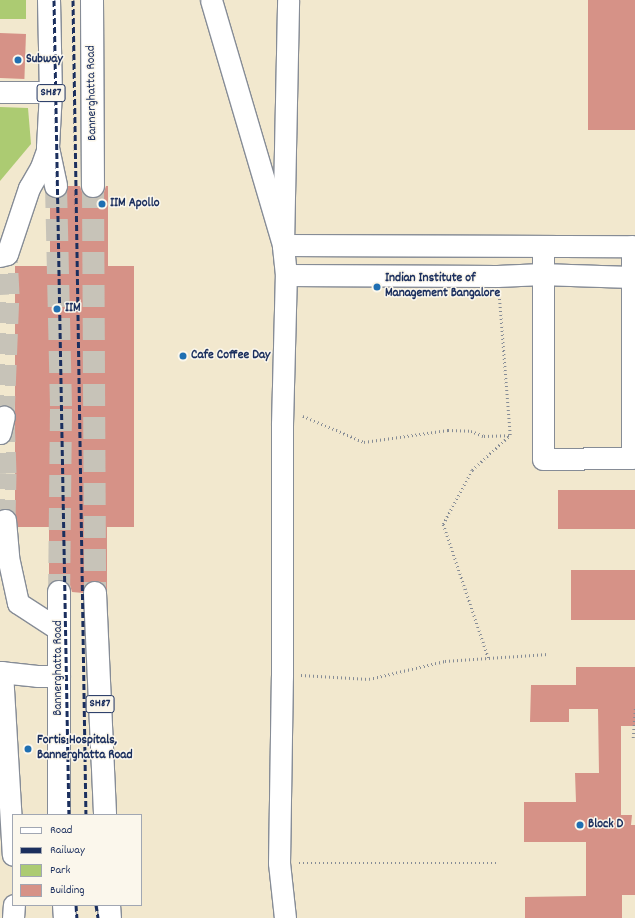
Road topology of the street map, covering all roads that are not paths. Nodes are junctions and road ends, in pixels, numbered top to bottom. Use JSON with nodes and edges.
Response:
{"nodes":[{"id":1,"x":49,"y":0,"type":"edge"},
{"id":2,"x":92,"y":0,"type":"edge"},
{"id":3,"x":211,"y":0,"type":"edge"},
{"id":4,"x":288,"y":0,"type":"edge"},
{"id":5,"x":0,"y":92,"type":"edge"},
{"id":6,"x":51,"y":92,"type":"junction"},
{"id":7,"x":48,"y":148,"type":"junction"},
{"id":8,"x":56,"y":186,"type":"tunnel mouth"},
{"id":9,"x":94,"y":186,"type":"tunnel mouth"},
{"id":10,"x":284,"y":245,"type":"junction"},
{"id":11,"x":543,"y":246,"type":"junction"},
{"id":12,"x":3,"y":255,"type":"tunnel mouth"},
{"id":13,"x":543,"y":274,"type":"junction"},
{"id":14,"x":286,"y":275,"type":"junction"},
{"id":15,"x":633,"y":277,"type":"edge"},
{"id":16,"x":5,"y":520,"type":"tunnel mouth"},
{"id":17,"x":59,"y":592,"type":"tunnel mouth"},
{"id":18,"x":95,"y":593,"type":"tunnel mouth"},
{"id":19,"x":58,"y":629,"type":"junction"},
{"id":20,"x":1,"y":672,"type":"edge"},
{"id":21,"x":59,"y":676,"type":"junction"},
{"id":22,"x":59,"y":814,"type":"edge"},
{"id":23,"x":105,"y":814,"type":"edge"},
{"id":24,"x":12,"y":840,"type":"edge"},
{"id":25,"x":14,"y":906,"type":"edge"},
{"id":26,"x":64,"y":906,"type":"edge"},
{"id":27,"x":109,"y":906,"type":"edge"},
{"id":28,"x":13,"y":918,"type":"edge"},
{"id":29,"x":65,"y":918,"type":"edge"},
{"id":30,"x":110,"y":918,"type":"edge"},
{"id":31,"x":285,"y":918,"type":"edge"}],
"edges":[{"from":1,"to":6,"type":"main road","number":"SH87"},
{"from":2,"to":9,"type":"main road","name":"Bannerghatta Road"},
{"from":3,"to":10,"type":"street"},
{"from":4,"to":10,"type":"street"},
{"from":5,"to":6,"type":"street"},
{"from":6,"to":7,"type":"main road","number":"SH87"},
{"from":7,"to":8,"type":"main road","number":"SH87"},
{"from":7,"to":12,"type":"street"},
{"from":10,"to":11,"type":"street"},
{"from":10,"to":14,"type":"street"},
{"from":11,"to":13,"type":"street"},
{"from":11,"to":15,"type":"street"},
{"from":13,"to":14,"type":"street"},
{"from":13,"to":15,"type":"street"},
{"from":13,"to":15,"type":"street"},
{"from":14,"to":31,"type":"street"},
{"from":16,"to":19,"type":"street"},
{"from":17,"to":19,"type":"main road","name":"Bannerghatta Road"},
{"from":18,"to":23,"type":"main road","number":"SH87"},
{"from":19,"to":21,"type":"main road","name":"Bannerghatta Road"},
{"from":20,"to":21,"type":"street"},
{"from":20,"to":24,"type":"street"},
{"from":21,"to":22,"type":"main road","name":"Bannerghatta Road"},
{"from":25,"to":28,"type":"street"},
{"from":26,"to":29,"type":"main road"},
{"from":27,"to":30,"type":"main road"}]}
